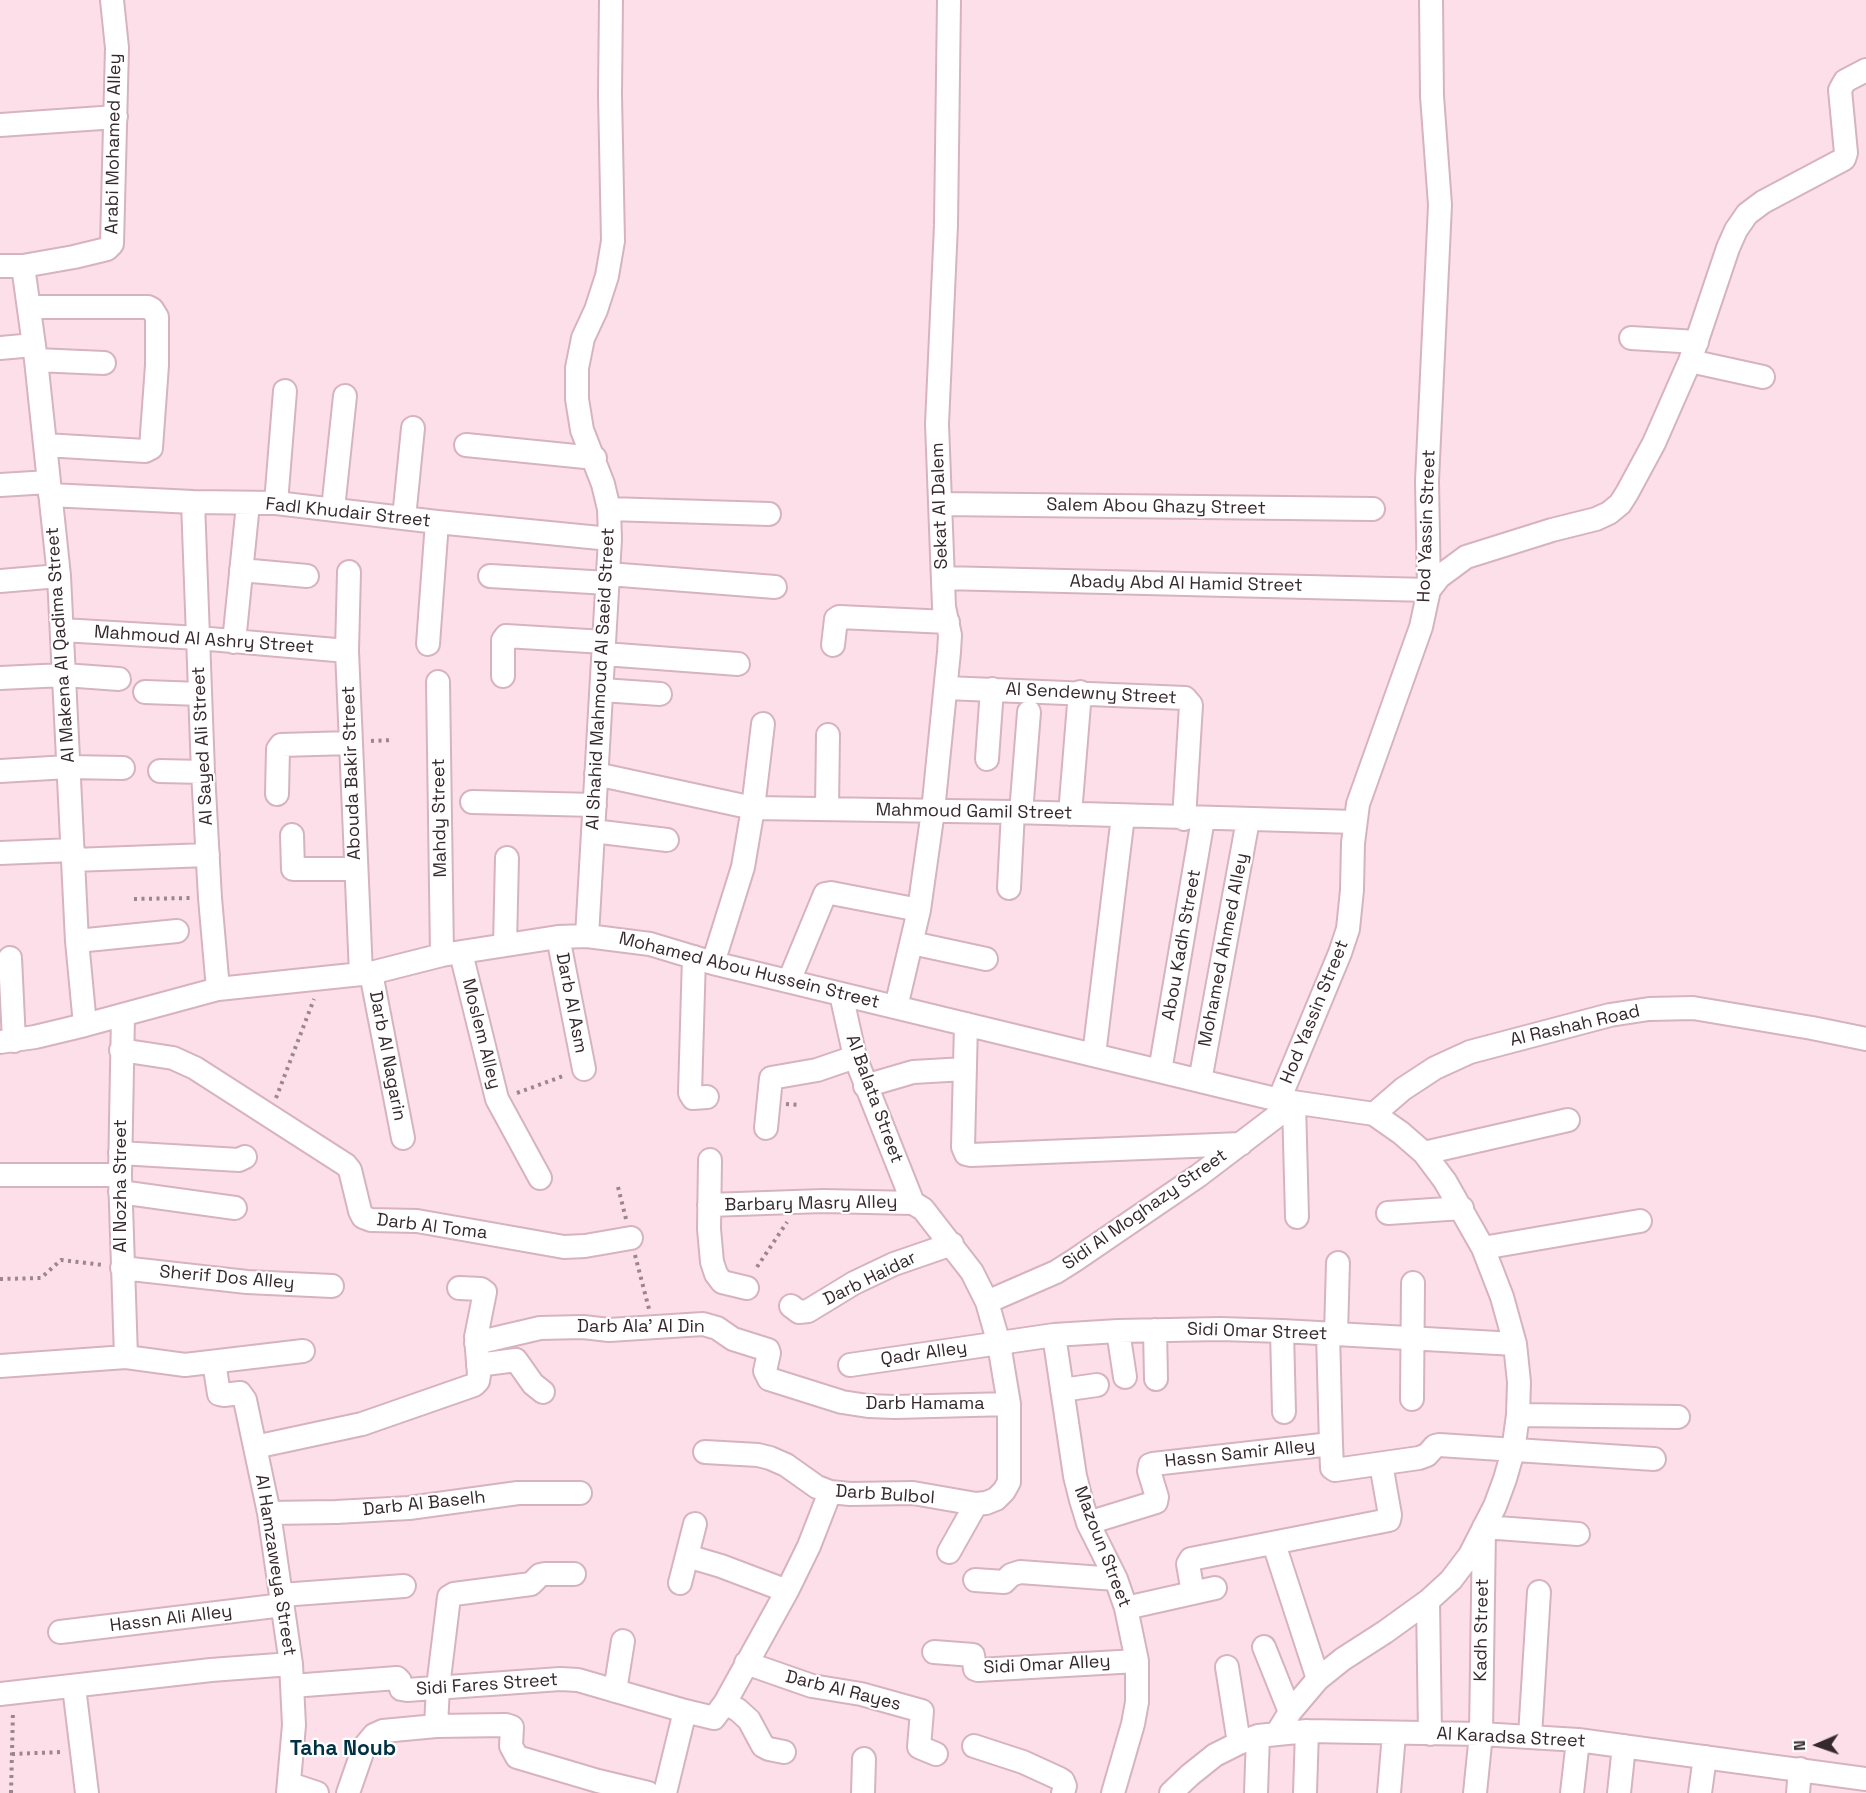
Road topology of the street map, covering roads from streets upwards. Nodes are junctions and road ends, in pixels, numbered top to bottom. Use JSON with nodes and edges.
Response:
{"nodes":[{"id":1,"x":112,"y":0,"type":"edge"},
{"id":2,"x":611,"y":0,"type":"edge"},
{"id":3,"x":949,"y":0,"type":"edge"},
{"id":4,"x":1431,"y":0,"type":"edge"},
{"id":5,"x":1866,"y":70,"type":"edge"},
{"id":6,"x":116,"y":117,"type":"junction"},
{"id":7,"x":0,"y":125,"type":"edge"},
{"id":8,"x":0,"y":266,"type":"edge"},
{"id":9,"x":23,"y":266,"type":"junction"},
{"id":10,"x":29,"y":307,"type":"junction"},
{"id":11,"x":1631,"y":338,"type":"dead end"},
{"id":12,"x":0,"y":348,"type":"edge"},
{"id":13,"x":1693,"y":351,"type":"junction"},
{"id":14,"x":35,"y":353,"type":"junction"},
{"id":15,"x":104,"y":363,"type":"dead end"},
{"id":16,"x":1763,"y":377,"type":"dead end"},
{"id":17,"x":285,"y":391,"type":"dead end"},
{"id":18,"x":345,"y":396,"type":"dead end"},
{"id":19,"x":413,"y":428,"type":"dead end"},
{"id":20,"x":45,"y":445,"type":"junction"},
{"id":21,"x":466,"y":445,"type":"dead end"},
{"id":22,"x":595,"y":458,"type":"junction"},
{"id":23,"x":0,"y":485,"type":"edge"},
{"id":24,"x":50,"y":489,"type":"junction"},
{"id":25,"x":194,"y":502,"type":"junction"},
{"id":26,"x":276,"y":502,"type":"junction"},
{"id":27,"x":248,"y":504,"type":"junction"},
{"id":28,"x":940,"y":504,"type":"junction"},
{"id":29,"x":333,"y":509,"type":"junction"},
{"id":30,"x":609,"y":509,"type":"junction"},
{"id":31,"x":1373,"y":509,"type":"dead end"},
{"id":32,"x":769,"y":514,"type":"dead end"},
{"id":33,"x":404,"y":518,"type":"junction"},
{"id":34,"x":437,"y":522,"type":"junction"},
{"id":35,"x":610,"y":539,"type":"junction"},
{"id":36,"x":241,"y":570,"type":"junction"},
{"id":37,"x":349,"y":572,"type":"dead end"},
{"id":38,"x":59,"y":576,"type":"junction"},
{"id":39,"x":307,"y":576,"type":"dead end"},
{"id":40,"x":490,"y":576,"type":"dead end"},
{"id":41,"x":943,"y":578,"type":"junction"},
{"id":42,"x":608,"y":579,"type":"junction"},
{"id":43,"x":0,"y":581,"type":"edge"},
{"id":44,"x":775,"y":587,"type":"dead end"},
{"id":45,"x":1429,"y":590,"type":"junction"},
{"id":46,"x":948,"y":622,"type":"junction"},
{"id":47,"x":62,"y":630,"type":"junction"},
{"id":48,"x":198,"y":638,"type":"junction"},
{"id":49,"x":234,"y":642,"type":"junction"},
{"id":50,"x":428,"y":644,"type":"dead end"},
{"id":51,"x":833,"y":645,"type":"dead end"},
{"id":52,"x":604,"y":648,"type":"junction"},
{"id":53,"x":347,"y":651,"type":"junction"},
{"id":54,"x":738,"y":664,"type":"dead end"},
{"id":55,"x":64,"y":675,"type":"junction"},
{"id":56,"x":503,"y":676,"type":"dead end"},
{"id":57,"x":0,"y":678,"type":"edge"},
{"id":58,"x":119,"y":679,"type":"dead end"},
{"id":59,"x":438,"y":682,"type":"dead end"},
{"id":60,"x":946,"y":688,"type":"junction"},
{"id":61,"x":992,"y":689,"type":"junction"},
{"id":62,"x":602,"y":690,"type":"junction"},
{"id":63,"x":145,"y":692,"type":"dead end"},
{"id":64,"x":1080,"y":692,"type":"junction"},
{"id":65,"x":200,"y":693,"type":"junction"},
{"id":66,"x":660,"y":694,"type":"dead end"},
{"id":67,"x":1029,"y":712,"type":"dead end"},
{"id":68,"x":763,"y":724,"type":"dead end"},
{"id":69,"x":828,"y":735,"type":"dead end"},
{"id":70,"x":350,"y":743,"type":"junction"},
{"id":71,"x":987,"y":759,"type":"dead end"},
{"id":72,"x":68,"y":767,"type":"junction"},
{"id":73,"x":123,"y":768,"type":"dead end"},
{"id":74,"x":0,"y":771,"type":"edge"},
{"id":75,"x":160,"y":771,"type":"dead end"},
{"id":76,"x":204,"y":772,"type":"junction"},
{"id":77,"x":596,"y":774,"type":"junction"},
{"id":78,"x":277,"y":794,"type":"dead end"},
{"id":79,"x":472,"y":802,"type":"dead end"},
{"id":80,"x":595,"y":805,"type":"junction"},
{"id":81,"x":753,"y":808,"type":"junction"},
{"id":82,"x":826,"y":809,"type":"junction"},
{"id":83,"x":933,"y":811,"type":"junction"},
{"id":84,"x":1017,"y":813,"type":"junction"},
{"id":85,"x":1070,"y":814,"type":"junction"},
{"id":86,"x":1123,"y":816,"type":"junction"},
{"id":87,"x":1194,"y":819,"type":"junction"},
{"id":88,"x":1248,"y":820,"type":"junction"},
{"id":89,"x":1355,"y":822,"type":"junction"},
{"id":90,"x":593,"y":831,"type":"junction"},
{"id":91,"x":292,"y":835,"type":"dead end"},
{"id":92,"x":667,"y":840,"type":"dead end"},
{"id":93,"x":0,"y":853,"type":"edge"},
{"id":94,"x":73,"y":855,"type":"junction"},
{"id":95,"x":208,"y":855,"type":"junction"},
{"id":96,"x":507,"y":858,"type":"dead end"},
{"id":97,"x":356,"y":869,"type":"junction"},
{"id":98,"x":1009,"y":888,"type":"dead end"},
{"id":99,"x":920,"y":910,"type":"junction"},
{"id":100,"x":177,"y":931,"type":"dead end"},
{"id":101,"x":587,"y":936,"type":"junction"},
{"id":102,"x":558,"y":937,"type":"junction"},
{"id":103,"x":77,"y":941,"type":"junction"},
{"id":104,"x":912,"y":943,"type":"junction"},
{"id":105,"x":505,"y":945,"type":"junction"},
{"id":106,"x":451,"y":954,"type":"junction"},
{"id":107,"x":10,"y":958,"type":"dead end"},
{"id":108,"x":986,"y":958,"type":"dead end"},
{"id":109,"x":704,"y":960,"type":"junction"},
{"id":110,"x":366,"y":974,"type":"junction"},
{"id":111,"x":789,"y":981,"type":"junction"},
{"id":112,"x":218,"y":989,"type":"junction"},
{"id":113,"x":841,"y":994,"type":"junction"},
{"id":114,"x":896,"y":1007,"type":"junction"},
{"id":115,"x":123,"y":1015,"type":"junction"},
{"id":116,"x":966,"y":1024,"type":"junction"},
{"id":117,"x":84,"y":1025,"type":"junction"},
{"id":118,"x":1866,"y":1039,"type":"edge"},
{"id":119,"x":7,"y":1041,"type":"edge"},
{"id":120,"x":121,"y":1050,"type":"junction"},
{"id":121,"x":1094,"y":1055,"type":"junction"},
{"id":122,"x":855,"y":1057,"type":"junction"},
{"id":123,"x":584,"y":1069,"type":"road end"},
{"id":124,"x":965,"y":1069,"type":"junction"},
{"id":125,"x":1160,"y":1071,"type":"junction"},
{"id":126,"x":1200,"y":1081,"type":"junction"},
{"id":127,"x":865,"y":1086,"type":"junction"},
{"id":128,"x":707,"y":1097,"type":"dead end"},
{"id":129,"x":1286,"y":1102,"type":"junction"},
{"id":130,"x":1374,"y":1114,"type":"junction"},
{"id":131,"x":1568,"y":1120,"type":"dead end"},
{"id":132,"x":766,"y":1128,"type":"dead end"},
{"id":133,"x":403,"y":1138,"type":"dead end"},
{"id":134,"x":1241,"y":1144,"type":"junction"},
{"id":135,"x":1424,"y":1153,"type":"junction"},
{"id":136,"x":245,"y":1157,"type":"dead end"},
{"id":137,"x":710,"y":1160,"type":"dead end"},
{"id":138,"x":120,"y":1173,"type":"junction"},
{"id":139,"x":0,"y":1175,"type":"edge"},
{"id":140,"x":540,"y":1178,"type":"dead end"},
{"id":141,"x":913,"y":1203,"type":"junction"},
{"id":142,"x":709,"y":1205,"type":"junction"},
{"id":143,"x":235,"y":1208,"type":"dead end"},
{"id":144,"x":1462,"y":1208,"type":"junction"},
{"id":145,"x":1388,"y":1214,"type":"dead end"},
{"id":146,"x":1297,"y":1217,"type":"dead end"},
{"id":147,"x":1640,"y":1221,"type":"dead end"},
{"id":148,"x":631,"y":1238,"type":"dead end"},
{"id":149,"x":951,"y":1244,"type":"junction"},
{"id":150,"x":1483,"y":1248,"type":"junction"},
{"id":151,"x":1338,"y":1263,"type":"dead end"},
{"id":152,"x":122,"y":1268,"type":"junction"},
{"id":153,"x":1413,"y":1283,"type":"dead end"},
{"id":154,"x":332,"y":1286,"type":"dead end"},
{"id":155,"x":459,"y":1288,"type":"dead end"},
{"id":156,"x":747,"y":1288,"type":"dead end"},
{"id":157,"x":987,"y":1302,"type":"junction"},
{"id":158,"x":791,"y":1306,"type":"dead end"},
{"id":159,"x":1155,"y":1330,"type":"junction"},
{"id":160,"x":1118,"y":1331,"type":"junction"},
{"id":161,"x":1282,"y":1331,"type":"junction"},
{"id":162,"x":1332,"y":1334,"type":"junction"},
{"id":163,"x":1054,"y":1335,"type":"junction"},
{"id":164,"x":1412,"y":1338,"type":"junction"},
{"id":165,"x":476,"y":1342,"type":"junction"},
{"id":166,"x":999,"y":1344,"type":"junction"},
{"id":167,"x":1515,"y":1344,"type":"junction"},
{"id":168,"x":303,"y":1351,"type":"dead end"},
{"id":169,"x":126,"y":1357,"type":"junction"},
{"id":170,"x":214,"y":1362,"type":"junction"},
{"id":171,"x":478,"y":1365,"type":"junction"},
{"id":172,"x":849,"y":1365,"type":"dead end"},
{"id":173,"x":0,"y":1366,"type":"edge"},
{"id":174,"x":1125,"y":1377,"type":"dead end"},
{"id":175,"x":1156,"y":1379,"type":"dead end"},
{"id":176,"x":772,"y":1380,"type":"joint"},
{"id":177,"x":1096,"y":1385,"type":"dead end"},
{"id":178,"x":1062,"y":1390,"type":"junction"},
{"id":179,"x":543,"y":1392,"type":"dead end"},
{"id":180,"x":1412,"y":1399,"type":"dead end"},
{"id":181,"x":1009,"y":1404,"type":"junction"},
{"id":182,"x":1284,"y":1412,"type":"dead end"},
{"id":183,"x":1518,"y":1415,"type":"junction"},
{"id":184,"x":1678,"y":1417,"type":"dead end"},
{"id":185,"x":1331,"y":1444,"type":"junction"},
{"id":186,"x":255,"y":1447,"type":"junction"},
{"id":187,"x":1513,"y":1451,"type":"junction"},
{"id":188,"x":705,"y":1452,"type":"dead end"},
{"id":189,"x":1654,"y":1459,"type":"dead end"},
{"id":190,"x":1381,"y":1464,"type":"junction"},
{"id":191,"x":830,"y":1492,"type":"junction"},
{"id":192,"x":580,"y":1493,"type":"dead end"},
{"id":193,"x":976,"y":1504,"type":"junction"},
{"id":194,"x":269,"y":1513,"type":"junction"},
{"id":195,"x":1088,"y":1523,"type":"junction"},
{"id":196,"x":695,"y":1524,"type":"dead end"},
{"id":197,"x":1484,"y":1527,"type":"junction"},
{"id":198,"x":1578,"y":1534,"type":"dead end"},
{"id":199,"x":1274,"y":1544,"type":"junction"},
{"id":200,"x":949,"y":1552,"type":"dead end"},
{"id":201,"x":687,"y":1556,"type":"junction"},
{"id":202,"x":574,"y":1574,"type":"dead end"},
{"id":203,"x":1116,"y":1579,"type":"junction"},
{"id":204,"x":975,"y":1580,"type":"dead end"},
{"id":205,"x":680,"y":1583,"type":"dead end"},
{"id":206,"x":404,"y":1586,"type":"dead end"},
{"id":207,"x":787,"y":1591,"type":"junction"},
{"id":208,"x":1539,"y":1592,"type":"dead end"},
{"id":209,"x":282,"y":1600,"type":"junction"},
{"id":210,"x":1428,"y":1601,"type":"junction"},
{"id":211,"x":1126,"y":1608,"type":"junction"},
{"id":212,"x":60,"y":1632,"type":"dead end"},
{"id":213,"x":622,"y":1641,"type":"dead end"},
{"id":214,"x":1264,"y":1647,"type":"dead end"},
{"id":215,"x":934,"y":1652,"type":"dead end"},
{"id":216,"x":1137,"y":1661,"type":"junction"},
{"id":217,"x":746,"y":1663,"type":"junction"},
{"id":218,"x":1227,"y":1666,"type":"dead end"},
{"id":219,"x":292,"y":1675,"type":"junction"},
{"id":220,"x":1318,"y":1679,"type":"junction"},
{"id":221,"x":74,"y":1687,"type":"junction"},
{"id":222,"x":438,"y":1687,"type":"junction"},
{"id":223,"x":615,"y":1691,"type":"junction"},
{"id":224,"x":7,"y":1693,"type":"edge"},
{"id":225,"x":725,"y":1703,"type":"junction"},
{"id":226,"x":685,"y":1711,"type":"junction"},
{"id":227,"x":1290,"y":1712,"type":"junction"},
{"id":228,"x":436,"y":1726,"type":"junction"},
{"id":229,"x":1307,"y":1731,"type":"junction"},
{"id":230,"x":1394,"y":1734,"type":"junction"},
{"id":231,"x":1430,"y":1734,"type":"junction"},
{"id":232,"x":1481,"y":1734,"type":"junction"},
{"id":233,"x":1530,"y":1736,"type":"junction"},
{"id":234,"x":1258,"y":1737,"type":"junction"},
{"id":235,"x":1578,"y":1740,"type":"junction"},
{"id":236,"x":974,"y":1746,"type":"dead end"},
{"id":237,"x":1624,"y":1746,"type":"junction"},
{"id":238,"x":784,"y":1752,"type":"dead end"},
{"id":239,"x":936,"y":1754,"type":"dead end"},
{"id":240,"x":1705,"y":1757,"type":"junction"},
{"id":241,"x":864,"y":1759,"type":"dead end"},
{"id":242,"x":1800,"y":1769,"type":"junction"},
{"id":243,"x":1866,"y":1779,"type":"edge"},
{"id":244,"x":289,"y":1789,"type":"edge"},
{"id":245,"x":87,"y":1793,"type":"edge"},
{"id":246,"x":317,"y":1793,"type":"edge"},
{"id":247,"x":348,"y":1793,"type":"edge"},
{"id":248,"x":648,"y":1793,"type":"edge"},
{"id":249,"x":665,"y":1793,"type":"edge"},
{"id":250,"x":863,"y":1793,"type":"edge"},
{"id":251,"x":1063,"y":1793,"type":"edge"},
{"id":252,"x":1113,"y":1793,"type":"edge"},
{"id":253,"x":1172,"y":1793,"type":"edge"},
{"id":254,"x":1256,"y":1793,"type":"edge"},
{"id":255,"x":1305,"y":1793,"type":"edge"},
{"id":256,"x":1389,"y":1793,"type":"edge"},
{"id":257,"x":1475,"y":1793,"type":"edge"},
{"id":258,"x":1572,"y":1793,"type":"edge"},
{"id":259,"x":1619,"y":1793,"type":"edge"},
{"id":260,"x":1700,"y":1793,"type":"edge"},
{"id":261,"x":1798,"y":1793,"type":"edge"}],
"edges":[{"from":1,"to":6,"type":"street","name":"Arabi Mohamed Alley"},
{"from":2,"to":22,"type":"street","name":"Al Shahid Mahmoud Al Saeid Street"},
{"from":3,"to":28,"type":"street","name":"Sekat Al Dalem"},
{"from":4,"to":45,"type":"street","name":"Hod Yassin Street"},
{"from":5,"to":13,"type":"street"},
{"from":6,"to":7,"type":"street"},
{"from":6,"to":9,"type":"street","name":"Arabi Mohamed Alley"},
{"from":8,"to":9,"type":"street","name":"Arabi Mohamed Alley"},
{"from":9,"to":10,"type":"street","name":"Al Makena Al Qadima Street"},
{"from":10,"to":14,"type":"street","name":"Al Makena Al Qadima Street"},
{"from":10,"to":20,"type":"street"},
{"from":11,"to":13,"type":"street"},
{"from":12,"to":14,"type":"street"},
{"from":13,"to":16,"type":"street"},
{"from":13,"to":45,"type":"street"},
{"from":14,"to":15,"type":"street"},
{"from":14,"to":20,"type":"street","name":"Al Makena Al Qadima Street"},
{"from":17,"to":26,"type":"street"},
{"from":18,"to":29,"type":"street"},
{"from":19,"to":33,"type":"street"},
{"from":20,"to":24,"type":"street","name":"Al Makena Al Qadima Street"},
{"from":21,"to":22,"type":"street"},
{"from":22,"to":30,"type":"street","name":"Al Shahid Mahmoud Al Saeid Street"},
{"from":23,"to":24,"type":"street","name":"Fadl Khudair Street"},
{"from":24,"to":25,"type":"street","name":"Fadl Khudair Street"},
{"from":24,"to":38,"type":"street","name":"Al Makena Al Qadima Street"},
{"from":25,"to":27,"type":"street","name":"Fadl Khudair Street"},
{"from":25,"to":48,"type":"street","name":"Al Sayed Ali Street"},
{"from":26,"to":27,"type":"street","name":"Fadl Khudair Street"},
{"from":26,"to":29,"type":"street","name":"Fadl Khudair Street"},
{"from":27,"to":36,"type":"street"},
{"from":28,"to":31,"type":"street","name":"Salem Abou Ghazy Street"},
{"from":28,"to":41,"type":"street","name":"Sekat Al Dalem"},
{"from":29,"to":33,"type":"street","name":"Fadl Khudair Street"},
{"from":30,"to":32,"type":"street"},
{"from":30,"to":35,"type":"street","name":"Al Shahid Mahmoud Al Saeid Street"},
{"from":33,"to":34,"type":"street","name":"Fadl Khudair Street"},
{"from":34,"to":35,"type":"street","name":"Fadl Khudair Street"},
{"from":34,"to":50,"type":"street"},
{"from":35,"to":42,"type":"street","name":"Al Shahid Mahmoud Al Saeid Street"},
{"from":36,"to":39,"type":"street"},
{"from":36,"to":49,"type":"street"},
{"from":37,"to":53,"type":"street","name":"Abouda Bakir Street"},
{"from":38,"to":43,"type":"street"},
{"from":38,"to":47,"type":"street","name":"Al Makena Al Qadima Street"},
{"from":40,"to":42,"type":"street"},
{"from":41,"to":45,"type":"street","name":"Abady Abd Al Hamid Street"},
{"from":41,"to":46,"type":"street","name":"Sekat Al Dalem"},
{"from":42,"to":44,"type":"street"},
{"from":42,"to":52,"type":"street","name":"Al Shahid Mahmoud Al Saeid Street"},
{"from":45,"to":89,"type":"street","name":"Hod Yassin Street"},
{"from":46,"to":51,"type":"street"},
{"from":46,"to":60,"type":"street","name":"Sekat Al Dalem"},
{"from":47,"to":48,"type":"street","name":"Mahmoud Al Ashry Street"},
{"from":47,"to":55,"type":"street","name":"Al Makena Al Qadima Street"},
{"from":48,"to":49,"type":"street","name":"Mahmoud Al Ashry Street"},
{"from":48,"to":65,"type":"street","name":"Al Sayed Ali Street"},
{"from":49,"to":53,"type":"street","name":"Mahmoud Al Ashry Street"},
{"from":52,"to":54,"type":"street"},
{"from":52,"to":56,"type":"street"},
{"from":52,"to":62,"type":"street","name":"Al Shahid Mahmoud Al Saeid Street"},
{"from":53,"to":70,"type":"street","name":"Abouda Bakir Street"},
{"from":55,"to":57,"type":"street"},
{"from":55,"to":58,"type":"street"},
{"from":55,"to":72,"type":"street","name":"Al Makena Al Qadima Street"},
{"from":59,"to":106,"type":"street","name":"Mahdy Street"},
{"from":60,"to":61,"type":"street","name":"Al Sendewny Street"},
{"from":60,"to":83,"type":"street","name":"Sekat Al Dalem"},
{"from":61,"to":64,"type":"street","name":"Al Sendewny Street"},
{"from":61,"to":71,"type":"street"},
{"from":62,"to":66,"type":"street"},
{"from":62,"to":77,"type":"street","name":"Al Shahid Mahmoud Al Saeid Street"},
{"from":63,"to":65,"type":"street"},
{"from":64,"to":85,"type":"street"},
{"from":64,"to":87,"type":"street","name":"Al Sendewny Street"},
{"from":65,"to":76,"type":"street","name":"Al Sayed Ali Street"},
{"from":67,"to":84,"type":"street"},
{"from":68,"to":81,"type":"street"},
{"from":69,"to":82,"type":"street"},
{"from":70,"to":78,"type":"street"},
{"from":70,"to":97,"type":"street","name":"Abouda Bakir Street"},
{"from":72,"to":73,"type":"street"},
{"from":72,"to":74,"type":"street"},
{"from":72,"to":94,"type":"street","name":"Al Makena Al Qadima Street"},
{"from":75,"to":76,"type":"street"},
{"from":76,"to":95,"type":"street","name":"Al Sayed Ali Street"},
{"from":77,"to":80,"type":"street","name":"Al Shahid Mahmoud Al Saeid Street"},
{"from":77,"to":81,"type":"street","name":"Mahmoud Gamil Street"},
{"from":79,"to":80,"type":"street"},
{"from":80,"to":90,"type":"street","name":"Al Shahid Mahmoud Al Saeid Street"},
{"from":81,"to":82,"type":"street","name":"Mahmoud Gamil Street"},
{"from":81,"to":109,"type":"street"},
{"from":82,"to":83,"type":"street","name":"Mahmoud Gamil Street"},
{"from":83,"to":84,"type":"street","name":"Mahmoud Gamil Street"},
{"from":83,"to":99,"type":"street","name":"Sekat Al Dalem"},
{"from":84,"to":85,"type":"street","name":"Mahmoud Gamil Street"},
{"from":84,"to":98,"type":"street"},
{"from":85,"to":86,"type":"street","name":"Mahmoud Gamil Street"},
{"from":86,"to":87,"type":"street","name":"Mahmoud Gamil Street"},
{"from":86,"to":121,"type":"street"},
{"from":87,"to":88,"type":"street","name":"Mahmoud Gamil Street"},
{"from":87,"to":125,"type":"street","name":"Abou Kadh Street"},
{"from":88,"to":89,"type":"street","name":"Mahmoud Gamil Street"},
{"from":88,"to":126,"type":"street","name":"Mohamed Ahmed Alley"},
{"from":89,"to":129,"type":"street","name":"Hod Yassin Street"},
{"from":90,"to":92,"type":"street"},
{"from":90,"to":101,"type":"street","name":"Al Shahid Mahmoud Al Saeid Street"},
{"from":91,"to":97,"type":"street"},
{"from":93,"to":94,"type":"street"},
{"from":94,"to":95,"type":"street"},
{"from":94,"to":103,"type":"street","name":"Al Makena Al Qadima Street"},
{"from":95,"to":112,"type":"street","name":"Al Sayed Ali Street"},
{"from":96,"to":105,"type":"street"},
{"from":97,"to":110,"type":"street","name":"Abouda Bakir Street"},
{"from":99,"to":104,"type":"street","name":"Sekat Al Dalem"},
{"from":99,"to":111,"type":"street"},
{"from":100,"to":103,"type":"street"},
{"from":101,"to":102,"type":"street","name":"Mohamed Abou Hussein Street"},
{"from":101,"to":109,"type":"street","name":"Mohamed Abou Hussein Street"},
{"from":102,"to":105,"type":"street","name":"Mohamed Abou Hussein Street"},
{"from":102,"to":123,"type":"street","name":"Darb Al Asm"},
{"from":103,"to":117,"type":"street","name":"Al Makena Al Qadima Street"},
{"from":104,"to":108,"type":"street"},
{"from":104,"to":114,"type":"street","name":"Sekat Al Dalem"},
{"from":105,"to":106,"type":"street","name":"Mohamed Abou Hussein Street"},
{"from":106,"to":110,"type":"street","name":"Mohamed Abou Hussein Street"},
{"from":106,"to":140,"type":"street","name":"Moslem Alley"},
{"from":107,"to":119,"type":"street"},
{"from":109,"to":111,"type":"street","name":"Mohamed Abou Hussein Street"},
{"from":109,"to":128,"type":"street"},
{"from":110,"to":112,"type":"street","name":"Mohamed Abou Hussein Street"},
{"from":110,"to":133,"type":"street","name":"Darb Al Nagarin"},
{"from":111,"to":113,"type":"street","name":"Mohamed Abou Hussein Street"},
{"from":112,"to":115,"type":"street","name":"Mohamed Abou Hussein Street"},
{"from":113,"to":114,"type":"street","name":"Mohamed Abou Hussein Street"},
{"from":113,"to":122,"type":"street","name":"Al Balata Street"},
{"from":114,"to":116,"type":"street","name":"Mohamed Abou Hussein Street"},
{"from":115,"to":117,"type":"street","name":"Mohamed Abou Hussein Street"},
{"from":115,"to":120,"type":"street","name":"Al Nozha Street"},
{"from":116,"to":121,"type":"street","name":"Mohamed Abou Hussein Street"},
{"from":116,"to":124,"type":"street"},
{"from":117,"to":119,"type":"street","name":"Mohamed Abou Hussein Street"},
{"from":118,"to":130,"type":"street","name":"Al Rashah Road"},
{"from":120,"to":138,"type":"street","name":"Al Nozha Street"},
{"from":120,"to":148,"type":"street","name":"Darb Al Toma"},
{"from":121,"to":125,"type":"street","name":"Mohamed Abou Hussein Street"},
{"from":122,"to":127,"type":"street","name":"Al Balata Street"},
{"from":122,"to":132,"type":"street"},
{"from":124,"to":127,"type":"street"},
{"from":124,"to":134,"type":"street"},
{"from":125,"to":126,"type":"street","name":"Mohamed Abou Hussein Street"},
{"from":126,"to":129,"type":"street","name":"Mohamed Abou Hussein Street"},
{"from":127,"to":141,"type":"street","name":"Al Balata Street"},
{"from":129,"to":130,"type":"street","name":"Mohamed Abou Hussein Street"},
{"from":129,"to":134,"type":"street","name":"Sidi Al Moghazy Street"},
{"from":129,"to":146,"type":"street"},
{"from":130,"to":135,"type":"street"},
{"from":131,"to":135,"type":"street"},
{"from":134,"to":157,"type":"street","name":"Sidi Al Moghazy Street"},
{"from":135,"to":144,"type":"street"},
{"from":136,"to":138,"type":"street"},
{"from":137,"to":142,"type":"street"},
{"from":138,"to":139,"type":"street"},
{"from":138,"to":143,"type":"street"},
{"from":138,"to":152,"type":"street","name":"Al Nozha Street"},
{"from":141,"to":142,"type":"street","name":"Barbary Masry Alley"},
{"from":141,"to":149,"type":"street"},
{"from":142,"to":156,"type":"street"},
{"from":144,"to":145,"type":"street"},
{"from":144,"to":150,"type":"street"},
{"from":147,"to":150,"type":"street"},
{"from":149,"to":157,"type":"street"},
{"from":149,"to":158,"type":"street","name":"Darb Haidar"},
{"from":150,"to":167,"type":"street"},
{"from":151,"to":162,"type":"street"},
{"from":152,"to":154,"type":"street","name":"Sherif Dos Alley"},
{"from":152,"to":169,"type":"street","name":"Al Nozha Street"},
{"from":153,"to":164,"type":"street"},
{"from":155,"to":165,"type":"street"},
{"from":157,"to":166,"type":"street"},
{"from":159,"to":160,"type":"street","name":"Sidi Omar Street"},
{"from":159,"to":161,"type":"street","name":"Sidi Omar Street"},
{"from":159,"to":175,"type":"street"},
{"from":160,"to":163,"type":"street","name":"Sidi Omar Street"},
{"from":160,"to":174,"type":"street"},
{"from":161,"to":162,"type":"street","name":"Sidi Omar Street"},
{"from":161,"to":182,"type":"street"},
{"from":162,"to":164,"type":"street","name":"Sidi Omar Street"},
{"from":162,"to":185,"type":"street"},
{"from":163,"to":166,"type":"street","name":"Sidi Omar Street"},
{"from":163,"to":178,"type":"street","name":"Mazoun Street"},
{"from":164,"to":167,"type":"street","name":"Sidi Omar Street"},
{"from":164,"to":180,"type":"street"},
{"from":165,"to":171,"type":"street"},
{"from":165,"to":176,"type":"street","name":"Darb Ala' Al Din"},
{"from":166,"to":172,"type":"street","name":"Qadr Alley"},
{"from":166,"to":181,"type":"street"},
{"from":167,"to":183,"type":"street"},
{"from":168,"to":170,"type":"street"},
{"from":169,"to":170,"type":"street"},
{"from":169,"to":173,"type":"street"},
{"from":170,"to":186,"type":"street","name":"Al Hamzaweya Street"},
{"from":171,"to":179,"type":"street"},
{"from":171,"to":186,"type":"street"},
{"from":176,"to":181,"type":"street","name":"Darb Hamama"},
{"from":177,"to":178,"type":"street"},
{"from":178,"to":195,"type":"street","name":"Mazoun Street"},
{"from":181,"to":193,"type":"street"},
{"from":183,"to":184,"type":"street"},
{"from":183,"to":187,"type":"street"},
{"from":185,"to":190,"type":"street"},
{"from":185,"to":195,"type":"street","name":"Hassn Samir Alley"},
{"from":186,"to":194,"type":"street","name":"Al Hamzaweya Street"},
{"from":187,"to":189,"type":"street"},
{"from":187,"to":190,"type":"street"},
{"from":187,"to":197,"type":"street"},
{"from":188,"to":191,"type":"street","name":"Darb Bulbol"},
{"from":190,"to":199,"type":"street"},
{"from":191,"to":193,"type":"street","name":"Darb Bulbol"},
{"from":191,"to":207,"type":"street"},
{"from":192,"to":194,"type":"street","name":"Darb Al Baselh"},
{"from":193,"to":200,"type":"street"},
{"from":194,"to":209,"type":"street","name":"Al Hamzaweya Street"},
{"from":195,"to":203,"type":"street","name":"Mazoun Street"},
{"from":196,"to":201,"type":"street"},
{"from":197,"to":198,"type":"street"},
{"from":197,"to":210,"type":"street"},
{"from":197,"to":232,"type":"street","name":"Kadh Street"},
{"from":199,"to":211,"type":"street"},
{"from":199,"to":220,"type":"street"},
{"from":201,"to":205,"type":"street"},
{"from":201,"to":207,"type":"street"},
{"from":202,"to":222,"type":"street"},
{"from":203,"to":204,"type":"street"},
{"from":203,"to":211,"type":"street","name":"Mazoun Street"},
{"from":206,"to":209,"type":"street","name":"Hassn Ali Alley"},
{"from":207,"to":217,"type":"street"},
{"from":208,"to":233,"type":"street"},
{"from":209,"to":212,"type":"street","name":"Hassn Ali Alley"},
{"from":209,"to":219,"type":"street","name":"Al Hamzaweya Street"},
{"from":210,"to":220,"type":"street"},
{"from":210,"to":231,"type":"street"},
{"from":211,"to":216,"type":"street","name":"Mazoun Street"},
{"from":213,"to":223,"type":"street"},
{"from":214,"to":227,"type":"street"},
{"from":215,"to":216,"type":"street","name":"Sidi Omar Alley"},
{"from":216,"to":252,"type":"street","name":"Mazoun Street"},
{"from":217,"to":225,"type":"street"},
{"from":217,"to":239,"type":"street","name":"Darb Al Rayes"},
{"from":218,"to":234,"type":"street"},
{"from":219,"to":221,"type":"street"},
{"from":219,"to":222,"type":"street","name":"Sidi Fares Street"},
{"from":219,"to":244,"type":"street","name":"Al Hamzaweya Street"},
{"from":220,"to":227,"type":"street"},
{"from":221,"to":224,"type":"street"},
{"from":221,"to":245,"type":"street"},
{"from":222,"to":223,"type":"street","name":"Sidi Fares Street"},
{"from":222,"to":228,"type":"street"},
{"from":223,"to":226,"type":"street","name":"Sidi Fares Street"},
{"from":225,"to":226,"type":"street","name":"Sidi Fares Street"},
{"from":225,"to":238,"type":"street"},
{"from":226,"to":249,"type":"street"},
{"from":227,"to":234,"type":"street"},
{"from":228,"to":247,"type":"street"},
{"from":228,"to":248,"type":"street"},
{"from":229,"to":230,"type":"street","name":"Al Karadsa Street"},
{"from":229,"to":234,"type":"street","name":"Al Karadsa Street"},
{"from":229,"to":255,"type":"street"},
{"from":230,"to":231,"type":"street","name":"Al Karadsa Street"},
{"from":230,"to":256,"type":"street"},
{"from":231,"to":232,"type":"street","name":"Al Karadsa Street"},
{"from":232,"to":233,"type":"street","name":"Al Karadsa Street"},
{"from":232,"to":257,"type":"street","name":"Kadh Street"},
{"from":233,"to":235,"type":"street","name":"Al Karadsa Street"},
{"from":234,"to":253,"type":"street","name":"Al Karadsa Street"},
{"from":234,"to":254,"type":"street"},
{"from":235,"to":237,"type":"street","name":"Al Karadsa Street"},
{"from":235,"to":258,"type":"street"},
{"from":236,"to":251,"type":"street"},
{"from":237,"to":240,"type":"street","name":"Al Karadsa Street"},
{"from":237,"to":259,"type":"street"},
{"from":240,"to":242,"type":"street","name":"Al Karadsa Street"},
{"from":240,"to":260,"type":"street"},
{"from":241,"to":250,"type":"street"},
{"from":242,"to":243,"type":"street","name":"Al Karadsa Street"},
{"from":242,"to":261,"type":"street"},
{"from":244,"to":246,"type":"street"}]}
